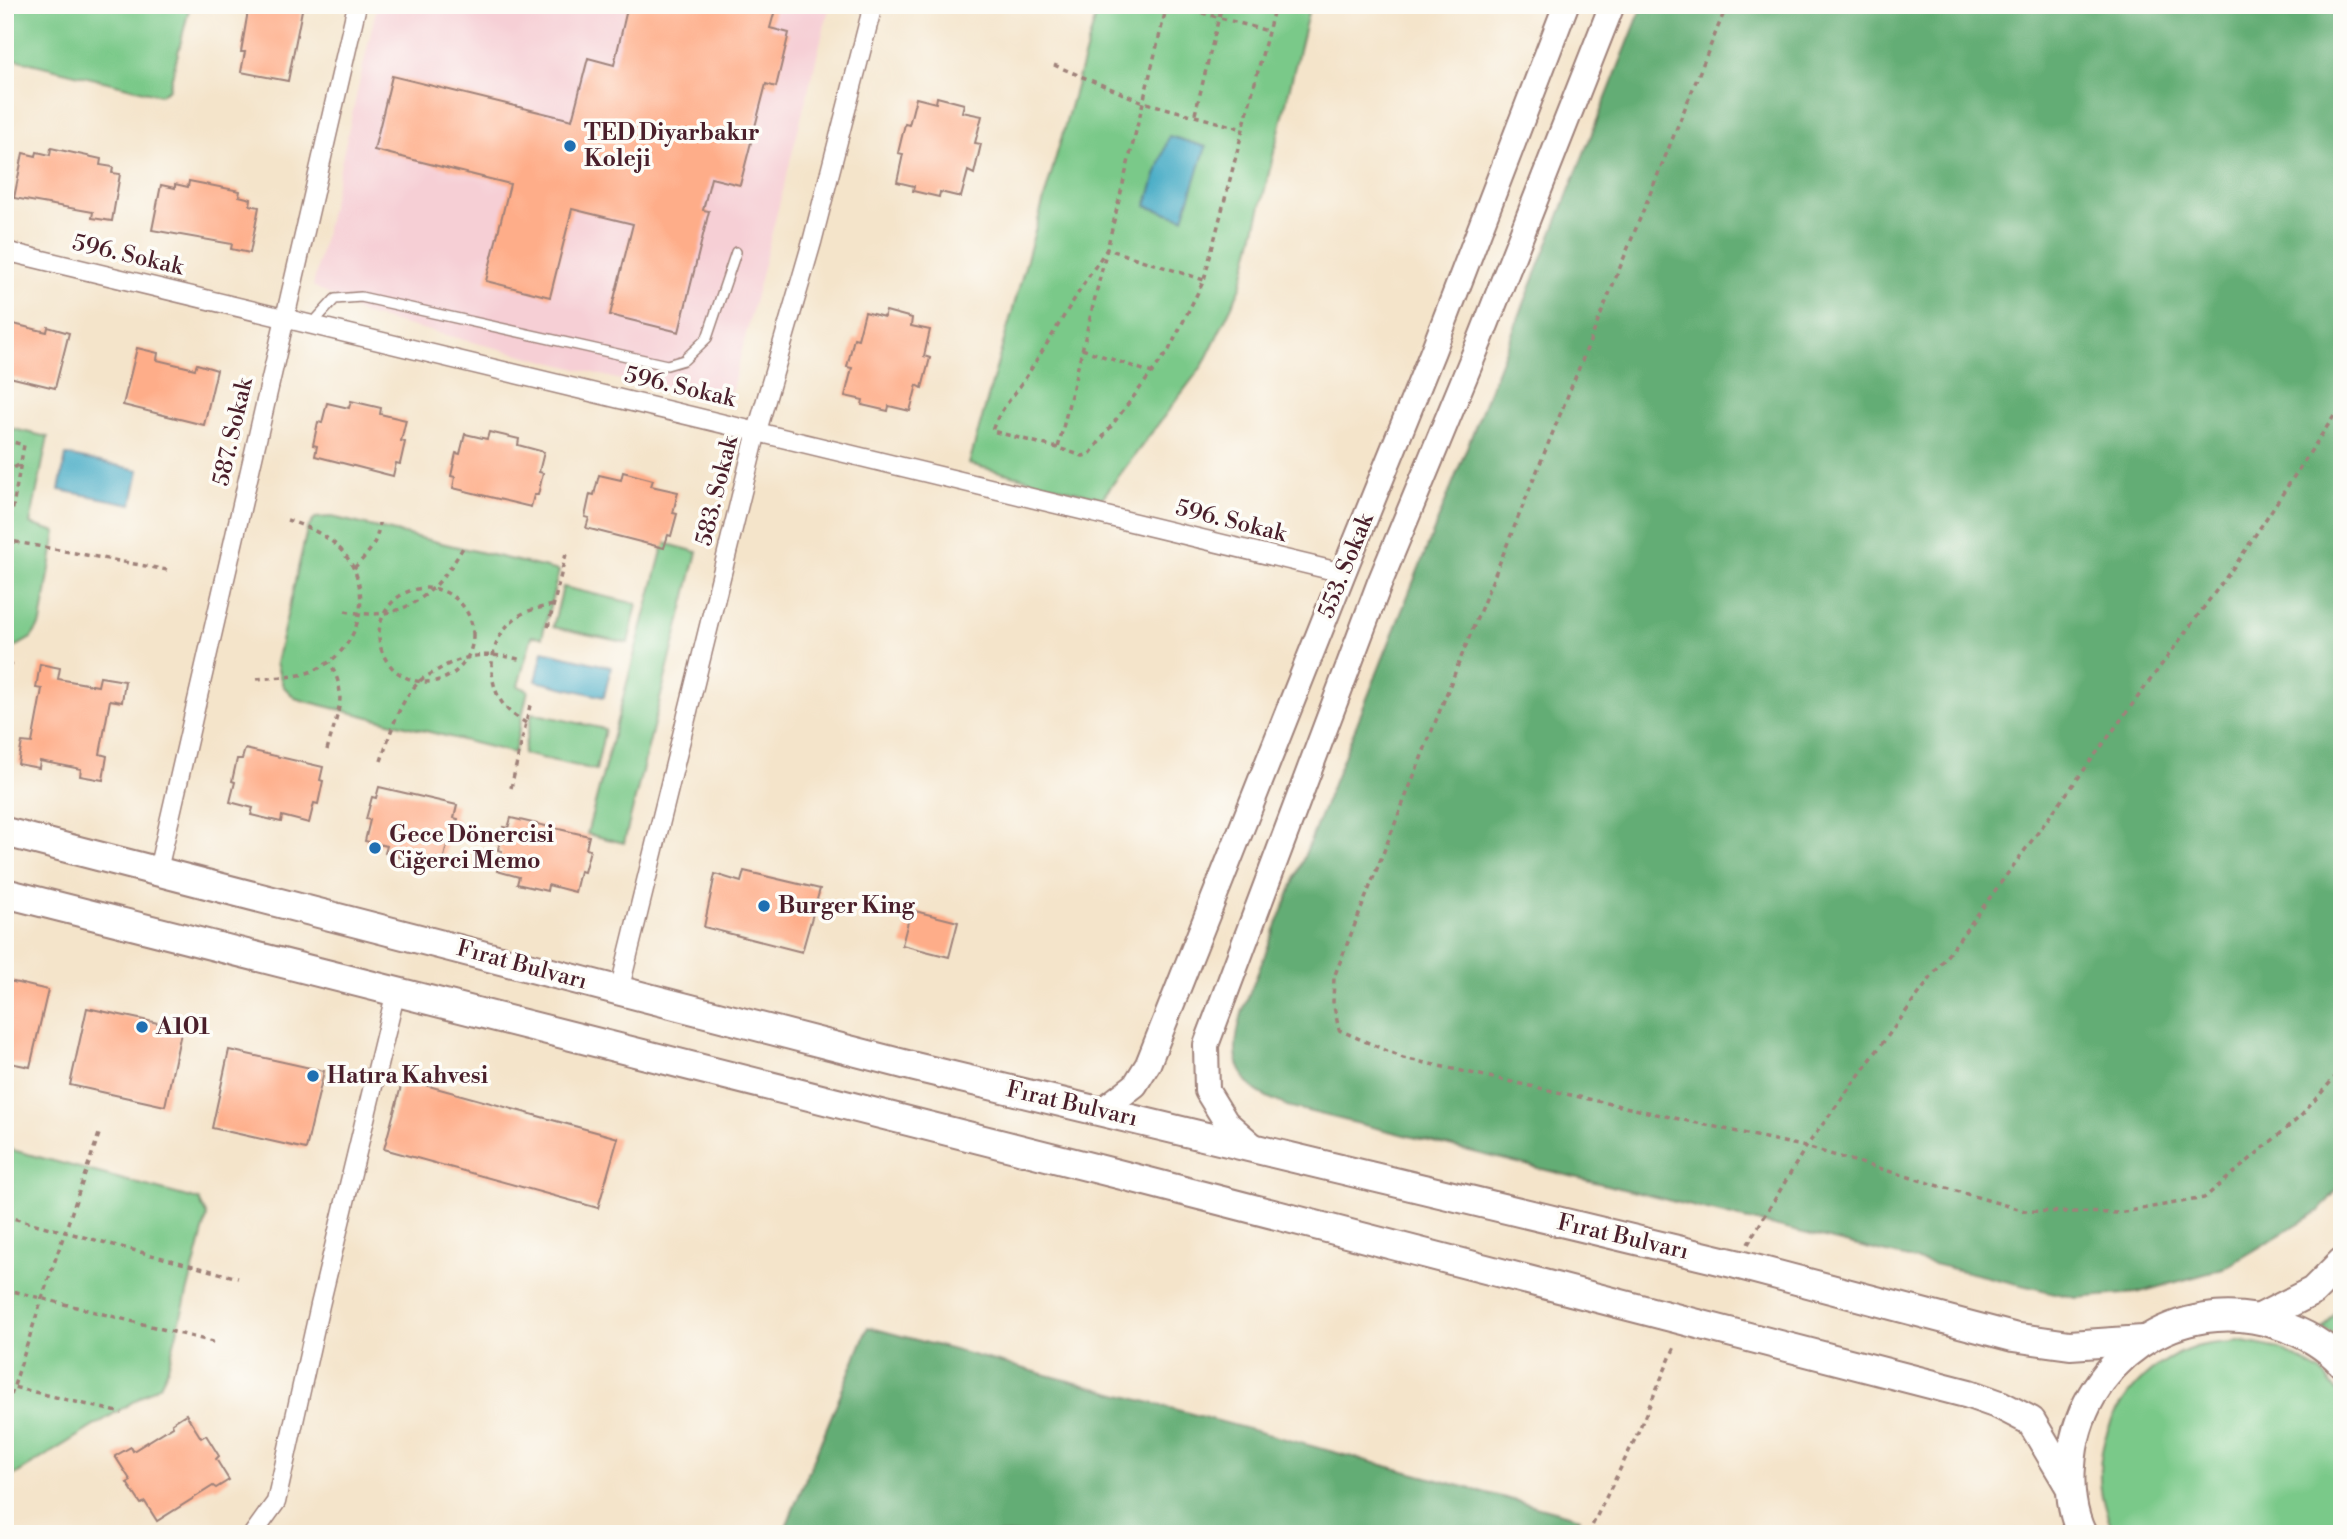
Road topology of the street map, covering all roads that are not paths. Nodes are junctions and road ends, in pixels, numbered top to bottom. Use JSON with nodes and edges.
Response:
{"nodes":[{"id":1,"x":357,"y":5,"type":"edge"},
{"id":2,"x":873,"y":5,"type":"edge"},
{"id":3,"x":1566,"y":5,"type":"edge"},
{"id":4,"x":1612,"y":5,"type":"edge"},
{"id":5,"x":5,"y":251,"type":"edge"},
{"id":6,"x":736,"y":252,"type":"dead end"},
{"id":7,"x":284,"y":318,"type":"junction"},
{"id":8,"x":311,"y":325,"type":"junction"},
{"id":9,"x":757,"y":430,"type":"junction"},
{"id":10,"x":1343,"y":573,"type":"junction"},
{"id":11,"x":5,"y":832,"type":"edge"},
{"id":12,"x":158,"y":870,"type":"junction"},
{"id":13,"x":5,"y":893,"type":"edge"},
{"id":14,"x":619,"y":990,"type":"junction"},
{"id":15,"x":396,"y":991,"type":"junction"},
{"id":16,"x":1101,"y":1111,"type":"junction"},
{"id":17,"x":1259,"y":1151,"type":"junction"},
{"id":18,"x":2342,"y":1262,"type":"edge"},
{"id":19,"x":2260,"y":1318,"type":"junction"},
{"id":20,"x":2143,"y":1340,"type":"junction"},
{"id":21,"x":2342,"y":1363,"type":"edge"},
{"id":22,"x":2070,"y":1485,"type":"junction"},
{"id":23,"x":253,"y":1534,"type":"edge"},
{"id":24,"x":2082,"y":1534,"type":"edge"}],
"edges":[{"from":1,"to":7,"type":"street","name":"587. Sokak"},
{"from":2,"to":9,"type":"street","name":"583. Sokak"},
{"from":3,"to":10,"type":"main road","name":"553. Sokak"},
{"from":4,"to":17,"type":"main road"},
{"from":5,"to":7,"type":"street","name":"596. Sokak"},
{"from":6,"to":8,"type":"lane"},
{"from":7,"to":8,"type":"street","name":"596. Sokak"},
{"from":7,"to":12,"type":"street","name":"587. Sokak"},
{"from":8,"to":9,"type":"street","name":"596. Sokak"},
{"from":9,"to":10,"type":"street","name":"596. Sokak"},
{"from":9,"to":14,"type":"street","name":"583. Sokak"},
{"from":10,"to":16,"type":"main road","name":"553. Sokak"},
{"from":11,"to":12,"type":"main road","name":"Fırat Bulvarı"},
{"from":12,"to":14,"type":"main road","name":"Fırat Bulvarı"},
{"from":13,"to":15,"type":"main road"},
{"from":14,"to":16,"type":"main road","name":"Fırat Bulvarı"},
{"from":15,"to":22,"type":"main road"},
{"from":15,"to":23,"type":"street"},
{"from":16,"to":17,"type":"main road","name":"Fırat Bulvarı"},
{"from":17,"to":20,"type":"main road","name":"Fırat Bulvarı"},
{"from":18,"to":19,"type":"main road"},
{"from":19,"to":20,"type":"main road"},
{"from":19,"to":21,"type":"main road"},
{"from":20,"to":22,"type":"main road"},
{"from":22,"to":24,"type":"main road"}]}
